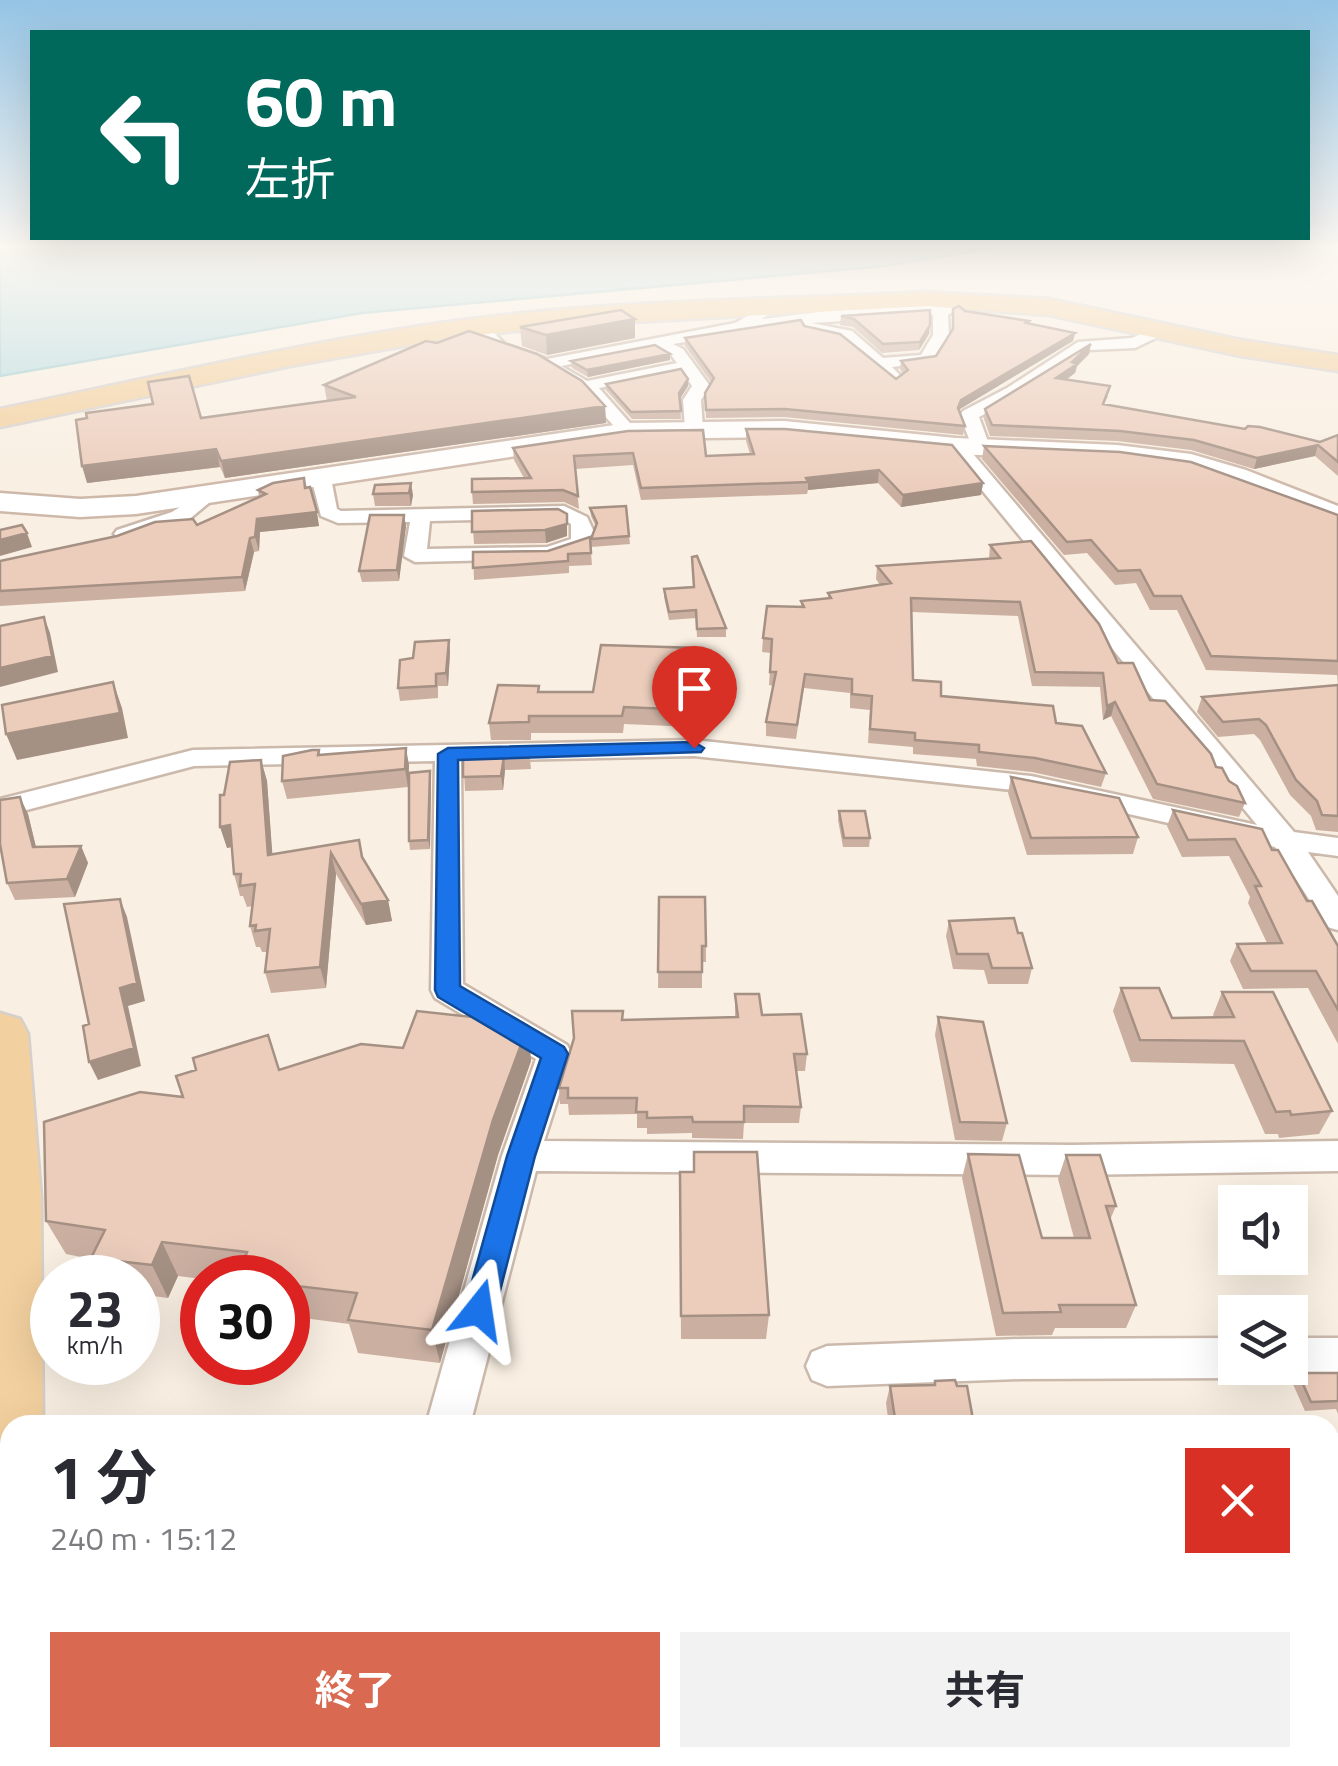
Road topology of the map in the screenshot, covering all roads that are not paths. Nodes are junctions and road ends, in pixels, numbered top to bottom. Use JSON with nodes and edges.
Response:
{"nodes":[{"id":1,"x":470,"y":327,"type":"edge"},
{"id":2,"x":480,"y":327,"type":"edge"},
{"id":3,"x":738,"y":327,"type":"edge"},
{"id":4,"x":825,"y":327,"type":"edge"},
{"id":5,"x":885,"y":327,"type":"edge"},
{"id":6,"x":943,"y":327,"type":"edge"},
{"id":7,"x":1148,"y":327,"type":"edge"},
{"id":8,"x":1160,"y":330,"type":"junction"},
{"id":9,"x":659,"y":344,"type":"junction"},
{"id":10,"x":871,"y":356,"type":"junction"},
{"id":11,"x":1338,"y":363,"type":"edge"},
{"id":12,"x":546,"y":364,"type":"junction"},
{"id":13,"x":687,"y":366,"type":"junction"},
{"id":14,"x":896,"y":378,"type":"edge"},
{"id":15,"x":584,"y":386,"type":"junction"},
{"id":16,"x":0,"y":418,"type":"edge"},
{"id":17,"x":694,"y":429,"type":"junction"},
{"id":18,"x":628,"y":430,"type":"junction"},
{"id":19,"x":969,"y":446,"type":"junction"},
{"id":20,"x":321,"y":478,"type":"junction"},
{"id":21,"x":206,"y":497,"type":"junction"},
{"id":22,"x":0,"y":502,"type":"edge"},
{"id":23,"x":421,"y":516,"type":"junction"},
{"id":24,"x":1338,"y":518,"type":"edge"},
{"id":25,"x":103,"y":541,"type":"edge"},
{"id":26,"x":448,"y":754,"type":"junction"},
{"id":27,"x":0,"y":808,"type":"edge"},
{"id":28,"x":1285,"y":840,"type":"junction"},
{"id":29,"x":1338,"y":847,"type":"edge"},
{"id":30,"x":1338,"y":919,"type":"edge"},
{"id":31,"x":0,"y":1034,"type":"edge"},
{"id":32,"x":521,"y":1156,"type":"junction"},
{"id":33,"x":1338,"y":1156,"type":"edge"},
{"id":34,"x":1218,"y":1358,"type":"edge"},
{"id":35,"x":1308,"y":1358,"type":"edge"},
{"id":36,"x":1338,"y":1358,"type":"edge"},
{"id":37,"x":828,"y":1366,"type":"dead end"},
{"id":38,"x":7,"y":1415,"type":"edge"},
{"id":39,"x":451,"y":1415,"type":"edge"}],
"edges":[{"from":1,"to":16,"type":"main road"},
{"from":2,"to":12,"type":"street"},
{"from":3,"to":9,"type":"street"},
{"from":4,"to":10,"type":"street"},
{"from":5,"to":10,"type":"street"},
{"from":6,"to":10,"type":"street"},
{"from":7,"to":8,"type":"main road"},
{"from":8,"to":11,"type":"main road"},
{"from":8,"to":19,"type":"street"},
{"from":9,"to":12,"type":"street"},
{"from":9,"to":13,"type":"street"},
{"from":10,"to":14,"type":"street"},
{"from":12,"to":15,"type":"street"},
{"from":13,"to":15,"type":"street"},
{"from":13,"to":17,"type":"street"},
{"from":15,"to":18,"type":"street"},
{"from":17,"to":18,"type":"street"},
{"from":17,"to":19,"type":"street"},
{"from":18,"to":20,"type":"street"},
{"from":19,"to":24,"type":"street"},
{"from":19,"to":28,"type":"street"},
{"from":20,"to":21,"type":"street"},
{"from":20,"to":23,"type":"street"},
{"from":21,"to":22,"type":"street"},
{"from":21,"to":25,"type":"street"},
{"from":23,"to":23,"type":"street"},
{"from":26,"to":27,"type":"street"},
{"from":26,"to":28,"type":"street"},
{"from":26,"to":32,"type":"street"},
{"from":28,"to":29,"type":"street"},
{"from":28,"to":30,"type":"street"},
{"from":31,"to":38,"type":"main road"},
{"from":32,"to":33,"type":"street"},
{"from":32,"to":39,"type":"street"},
{"from":34,"to":37,"type":"street"},
{"from":35,"to":36,"type":"street"}]}
